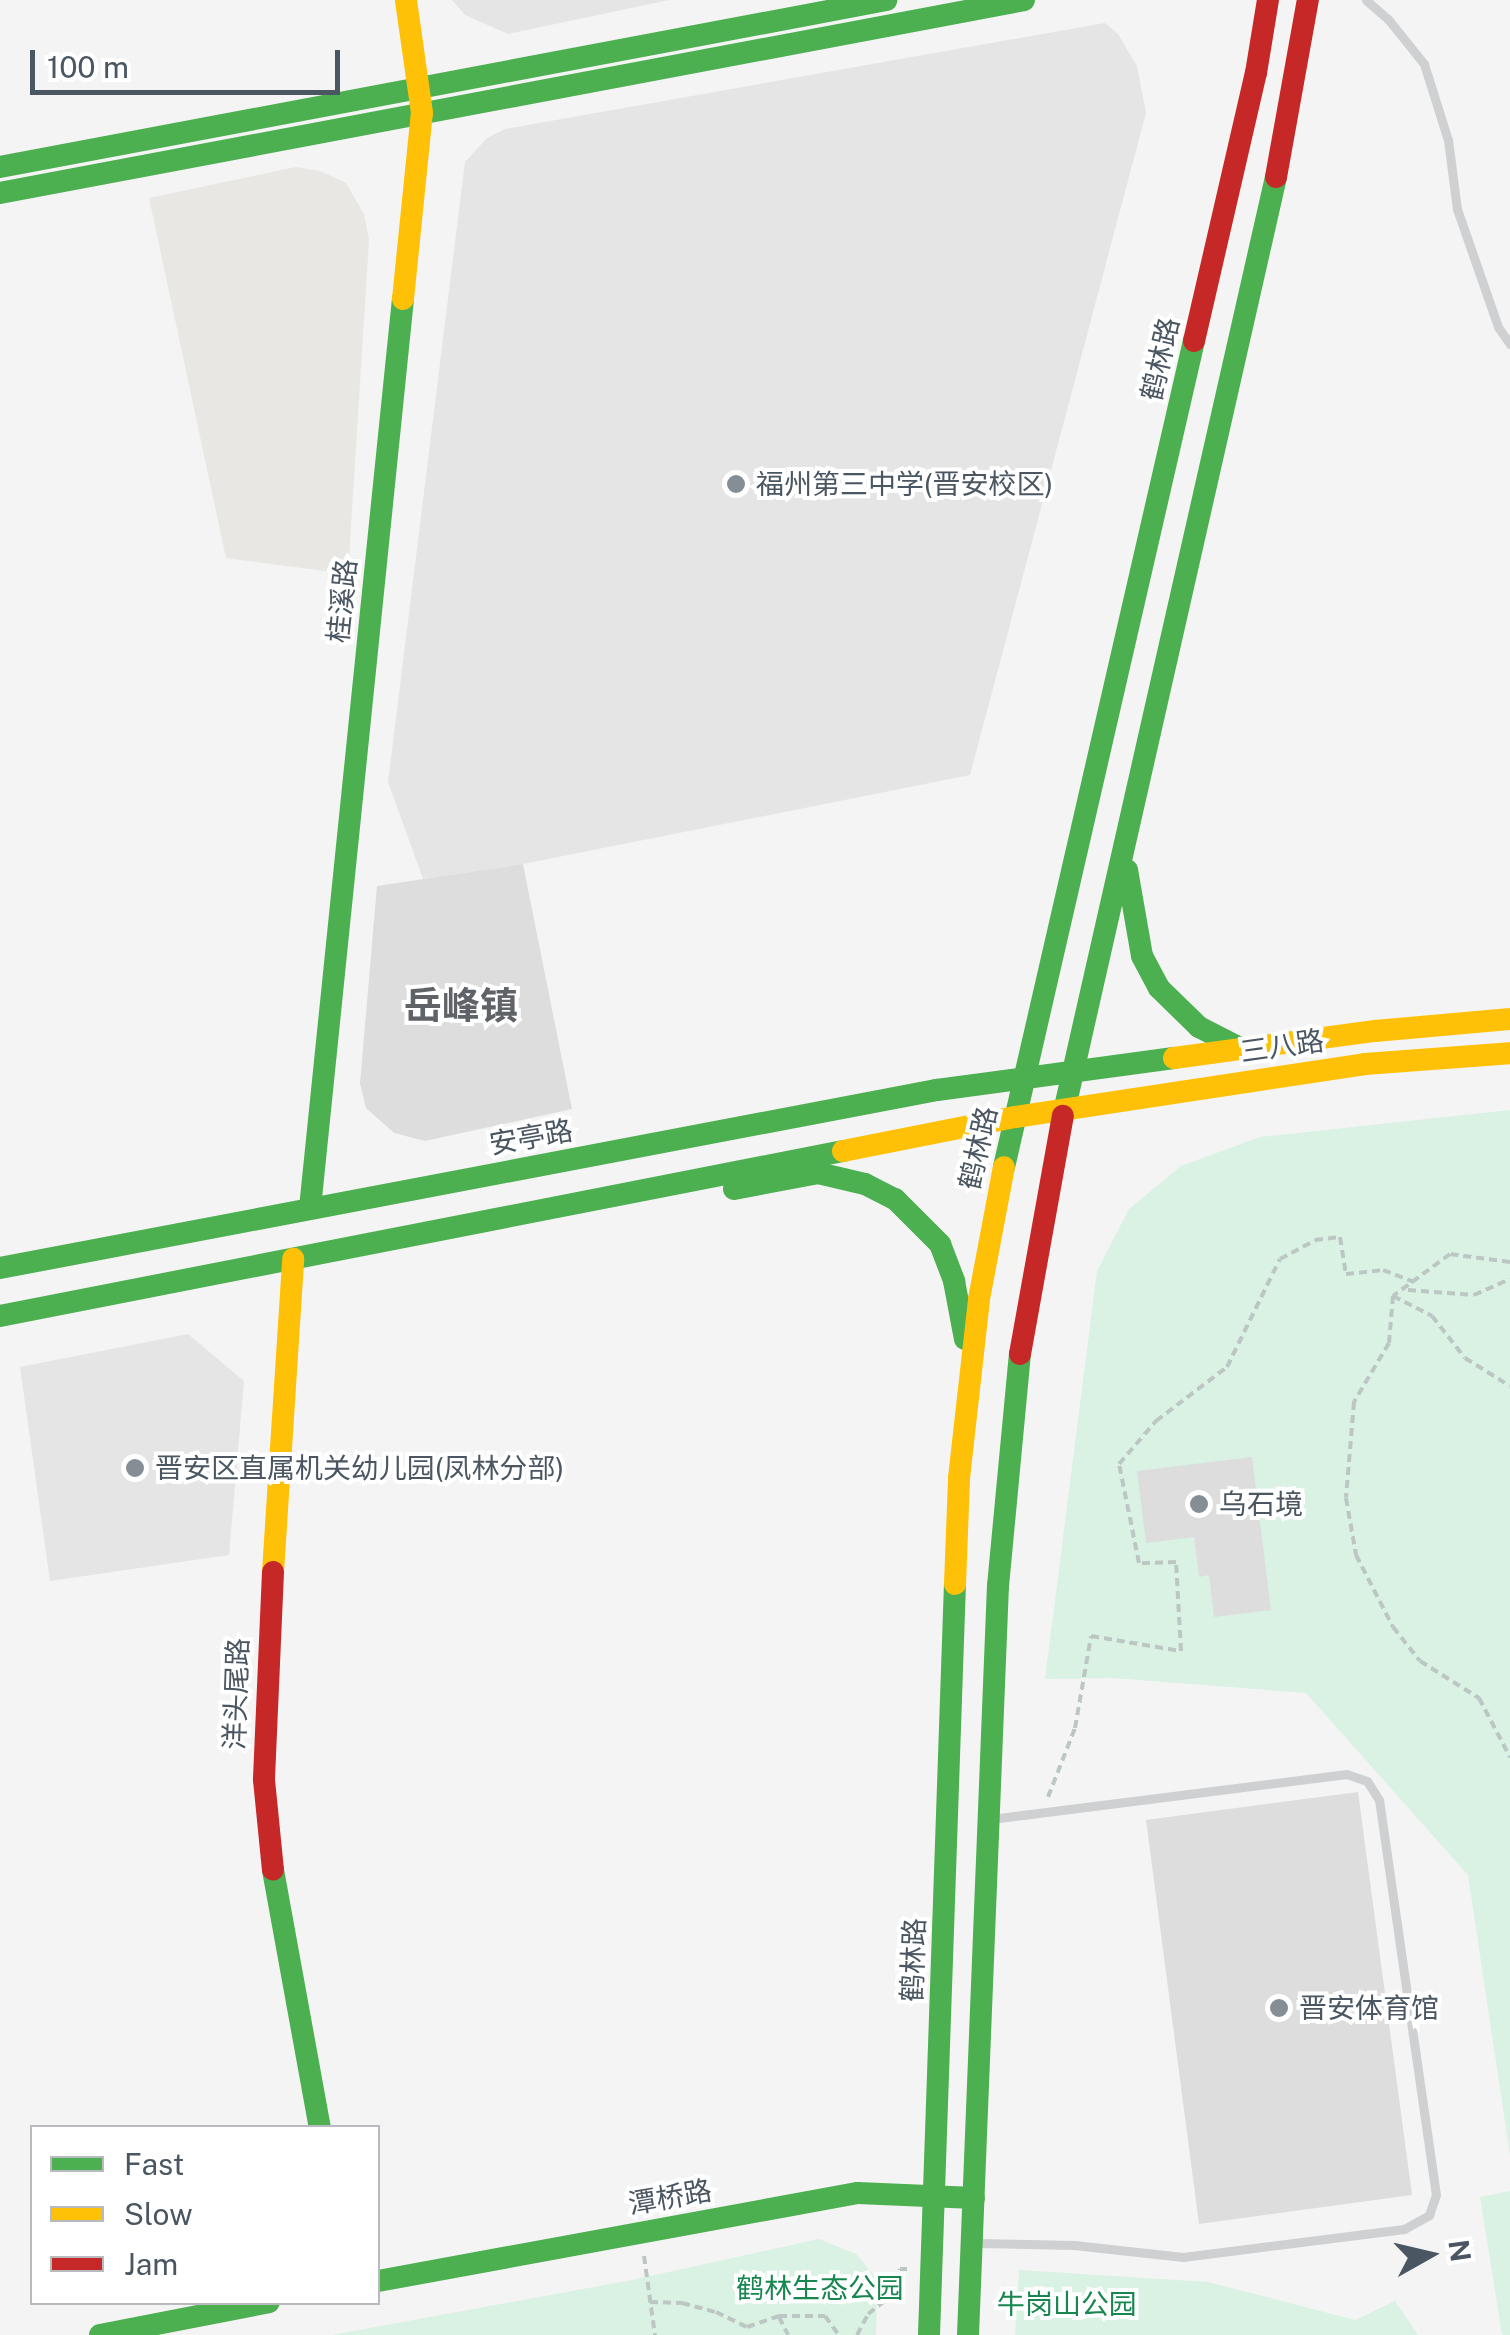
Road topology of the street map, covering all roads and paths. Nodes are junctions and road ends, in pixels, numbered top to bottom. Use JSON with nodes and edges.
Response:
{"nodes":[{"id":1,"x":406,"y":0,"type":"edge"},
{"id":2,"x":886,"y":0,"type":"edge"},
{"id":3,"x":1024,"y":0,"type":"edge"},
{"id":4,"x":1268,"y":0,"type":"edge"},
{"id":5,"x":1308,"y":0,"type":"edge"},
{"id":6,"x":1366,"y":0,"type":"edge"},
{"id":7,"x":421,"y":88,"type":"junction"},
{"id":8,"x":422,"y":113,"type":"junction"},
{"id":9,"x":0,"y":167,"type":"edge"},
{"id":10,"x":0,"y":193,"type":"edge"},
{"id":11,"x":1510,"y":344,"type":"edge"},
{"id":12,"x":1126,"y":844,"type":"junction"},
{"id":13,"x":1510,"y":1019,"type":"edge"},
{"id":14,"x":1244,"y":1050,"type":"junction"},
{"id":15,"x":1510,"y":1052,"type":"edge"},
{"id":16,"x":1073,"y":1074,"type":"junction"},
{"id":17,"x":1025,"y":1079,"type":"junction"},
{"id":18,"x":1064,"y":1110,"type":"junction"},
{"id":19,"x":1015,"y":1117,"type":"junction"},
{"id":20,"x":590,"y":1200,"type":"junction"},
{"id":21,"x":310,"y":1208,"type":"junction"},
{"id":22,"x":293,"y":1259,"type":"junction"},
{"id":23,"x":1510,"y":1262,"type":"edge"},
{"id":24,"x":0,"y":1268,"type":"edge"},
{"id":25,"x":1510,"y":1280,"type":"edge"},
{"id":26,"x":1414,"y":1282,"type":"junction"},
{"id":27,"x":1405,"y":1290,"type":"junction"},
{"id":28,"x":1393,"y":1296,"type":"junction"},
{"id":29,"x":0,"y":1316,"type":"edge"},
{"id":30,"x":970,"y":1368,"type":"junction"},
{"id":31,"x":1510,"y":1386,"type":"edge"},
{"id":32,"x":1510,"y":1757,"type":"edge"},
{"id":33,"x":1041,"y":1812,"type":"junction"},
{"id":34,"x":988,"y":1820,"type":"junction"},
{"id":35,"x":319,"y":2125,"type":"edge"},
{"id":36,"x":934,"y":2197,"type":"junction"},
{"id":37,"x":974,"y":2198,"type":"junction"},
{"id":38,"x":636,"y":2234,"type":"junction"},
{"id":39,"x":973,"y":2242,"type":"junction"},
{"id":40,"x":932,"y":2269,"type":"junction"},
{"id":41,"x":380,"y":2282,"type":"edge"},
{"id":42,"x":650,"y":2302,"type":"junction"},
{"id":43,"x":254,"y":2305,"type":"edge"},
{"id":44,"x":779,"y":2316,"type":"junction"},
{"id":45,"x":747,"y":2328,"type":"junction"},
{"id":46,"x":100,"y":2335,"type":"edge"},
{"id":47,"x":655,"y":2335,"type":"edge"},
{"id":48,"x":744,"y":2335,"type":"edge"},
{"id":49,"x":788,"y":2335,"type":"edge"},
{"id":50,"x":839,"y":2335,"type":"edge"},
{"id":51,"x":858,"y":2335,"type":"edge"},
{"id":52,"x":929,"y":2335,"type":"edge"},
{"id":53,"x":968,"y":2335,"type":"edge"}],
"edges":[{"from":1,"to":7,"type":"main road","name":"桂溪路"},
{"from":2,"to":7,"type":"main road"},
{"from":3,"to":8,"type":"main road"},
{"from":4,"to":17,"type":"main road","name":"鹤林路"},
{"from":5,"to":12,"type":"main road"},
{"from":6,"to":11,"type":"lane"},
{"from":7,"to":8,"type":"main road","name":"桂溪路"},
{"from":7,"to":9,"type":"main road"},
{"from":8,"to":10,"type":"main road"},
{"from":8,"to":21,"type":"main road","name":"桂溪路"},
{"from":12,"to":14,"type":"main road"},
{"from":12,"to":16,"type":"main road"},
{"from":13,"to":14,"type":"main road","name":"三八路"},
{"from":14,"to":16,"type":"main road","name":"三八路"},
{"from":15,"to":18,"type":"main road","name":"三八路"},
{"from":16,"to":17,"type":"main road","name":"安亭路"},
{"from":16,"to":18,"type":"main road"},
{"from":17,"to":19,"type":"main road","name":"鹤林路"},
{"from":17,"to":21,"type":"main road","name":"安亭路"},
{"from":18,"to":19,"type":"main road"},
{"from":18,"to":34,"type":"main road"},
{"from":19,"to":20,"type":"main road"},
{"from":19,"to":30,"type":"main road","name":"鹤林路"},
{"from":20,"to":22,"type":"main road"},
{"from":20,"to":30,"type":"main road"},
{"from":21,"to":24,"type":"main road","name":"安亭路"},
{"from":22,"to":29,"type":"main road"},
{"from":22,"to":35,"type":"main road","name":"洋头尾路"},
{"from":23,"to":26,"type":"path"},
{"from":25,"to":27,"type":"path"},
{"from":26,"to":27,"type":"path"},
{"from":26,"to":33,"type":"path"},
{"from":27,"to":28,"type":"path"},
{"from":28,"to":31,"type":"path"},
{"from":28,"to":32,"type":"path"},
{"from":30,"to":36,"type":"main road","name":"鹤林路"},
{"from":33,"to":34,"type":"lane"},
{"from":33,"to":39,"type":"lane"},
{"from":34,"to":37,"type":"main road"},
{"from":36,"to":37,"type":"main road","name":"潭桥路"},
{"from":36,"to":38,"type":"main road","name":"潭桥路"},
{"from":36,"to":40,"type":"main road","name":"鹤林路"},
{"from":37,"to":39,"type":"main road"},
{"from":38,"to":41,"type":"main road","name":"潭桥路"},
{"from":38,"to":42,"type":"path"},
{"from":39,"to":53,"type":"main road"},
{"from":40,"to":51,"type":"path"},
{"from":40,"to":52,"type":"main road","name":"鹤林路"},
{"from":42,"to":45,"type":"path"},
{"from":42,"to":47,"type":"path"},
{"from":43,"to":46,"type":"main road"},
{"from":44,"to":45,"type":"path"},
{"from":44,"to":49,"type":"path"},
{"from":44,"to":50,"type":"path"},
{"from":45,"to":48,"type":"path"}]}
